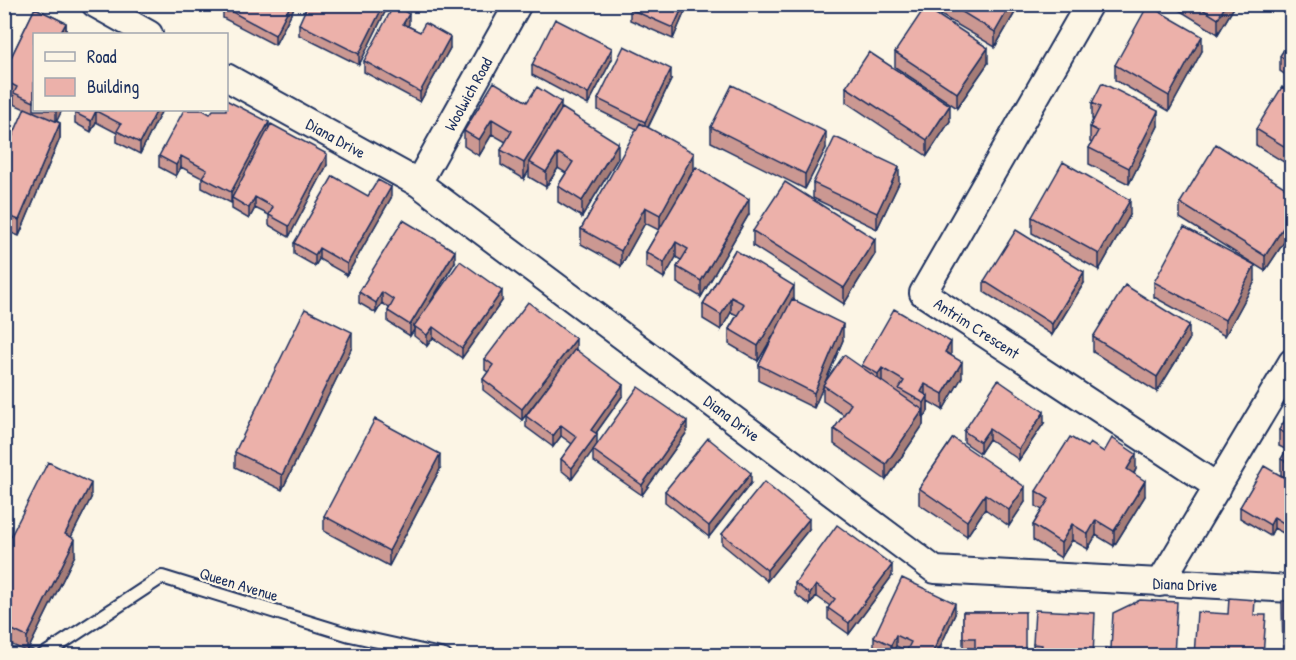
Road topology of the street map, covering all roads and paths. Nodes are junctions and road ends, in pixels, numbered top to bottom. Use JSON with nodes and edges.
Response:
{"nodes":[{"id":1,"x":95,"y":4,"type":"edge"},
{"id":2,"x":518,"y":4,"type":"edge"},
{"id":3,"x":1089,"y":4,"type":"edge"},
{"id":4,"x":147,"y":33,"type":"edge"},
{"id":5,"x":228,"y":78,"type":"edge"},
{"id":6,"x":418,"y":183,"type":"junction"},
{"id":7,"x":1292,"y":362,"type":"edge"},
{"id":8,"x":1218,"y":487,"type":"junction"},
{"id":9,"x":1160,"y":583,"type":"junction"},
{"id":10,"x":1292,"y":589,"type":"edge"},
{"id":11,"x":4,"y":648,"type":"edge"},
{"id":12,"x":30,"y":656,"type":"edge"},
{"id":13,"x":42,"y":656,"type":"edge"},
{"id":14,"x":445,"y":656,"type":"edge"}],
"edges":[{"from":1,"to":4,"type":"street"},
{"from":2,"to":6,"type":"street","name":"Woolwich Road"},
{"from":3,"to":8,"type":"street","name":"Antrim Crescent"},
{"from":5,"to":6,"type":"street","name":"Diana Drive"},
{"from":6,"to":9,"type":"street","name":"Diana Drive"},
{"from":7,"to":8,"type":"street"},
{"from":8,"to":9,"type":"street"},
{"from":9,"to":10,"type":"street","name":"Diana Drive"},
{"from":11,"to":12,"type":"lane"},
{"from":13,"to":14,"type":"lane","name":"Queen Avenue"}]}
